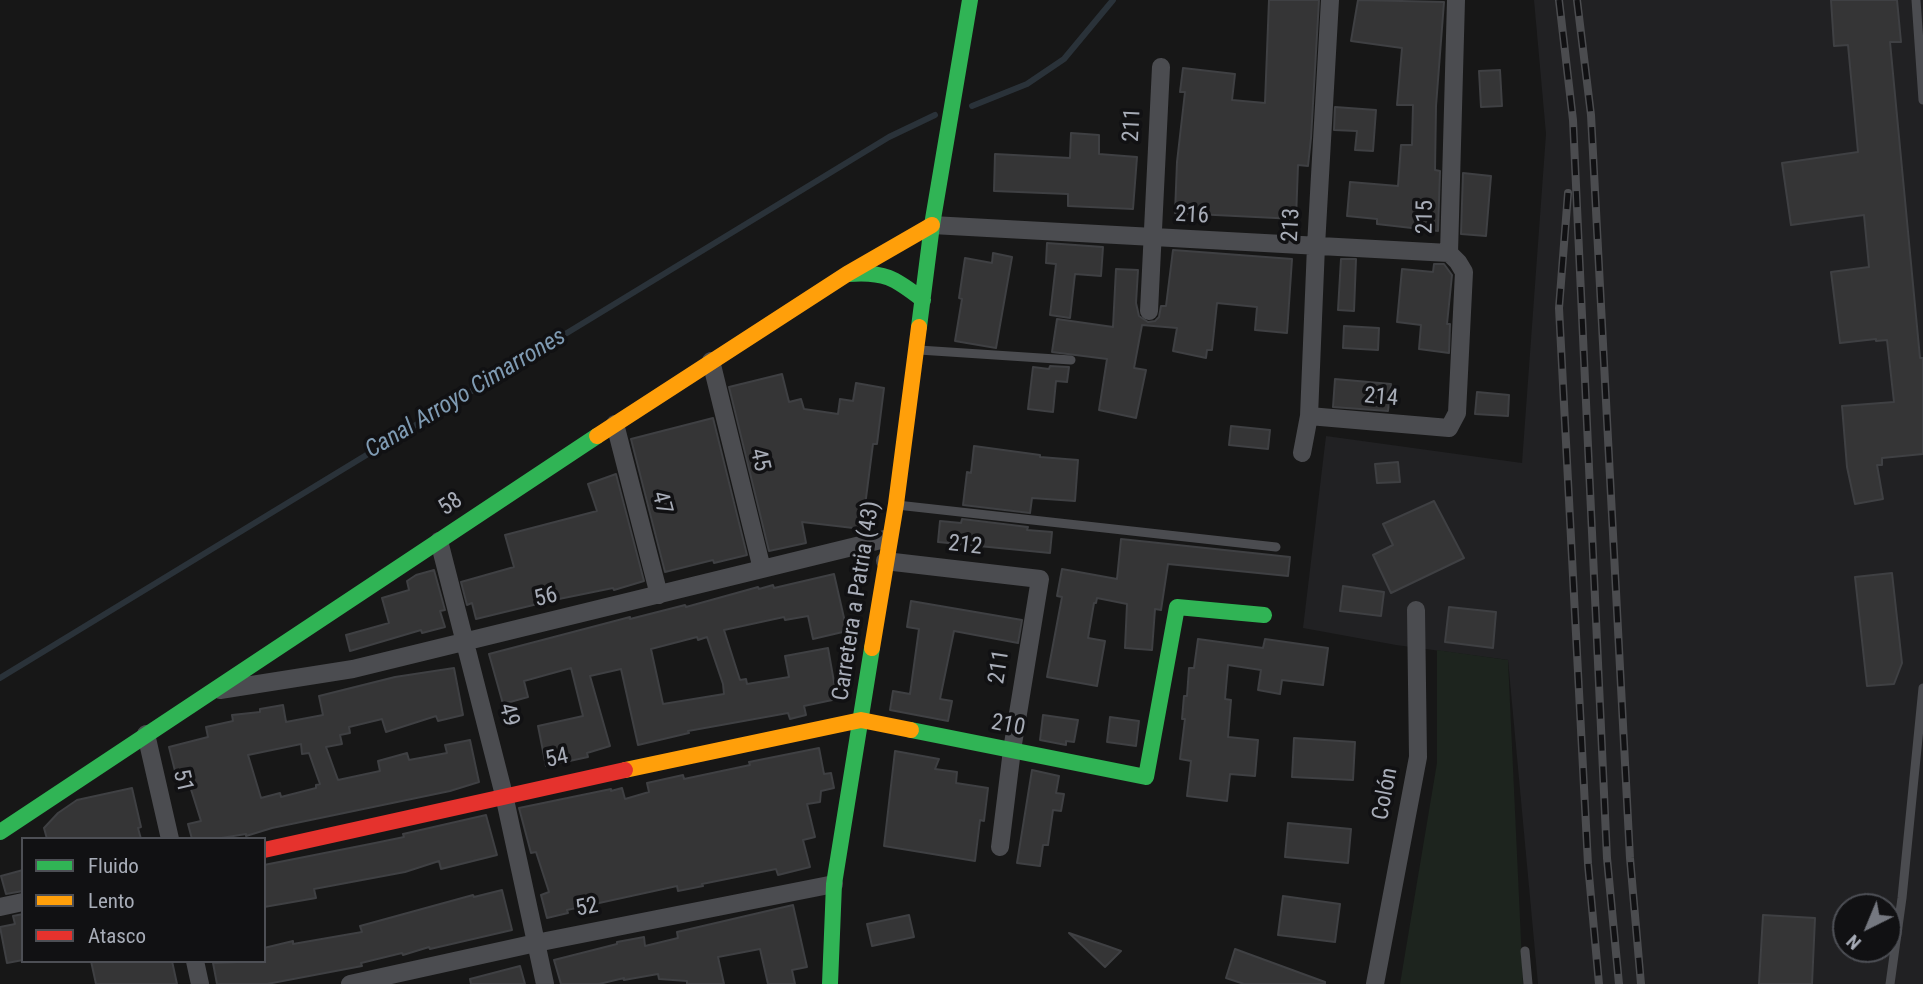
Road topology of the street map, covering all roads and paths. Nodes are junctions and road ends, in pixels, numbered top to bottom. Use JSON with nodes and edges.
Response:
{"nodes":[{"id":1,"x":970,"y":0,"type":"edge"},
{"id":2,"x":1330,"y":0,"type":"edge"},
{"id":3,"x":1456,"y":0,"type":"edge"},
{"id":4,"x":1916,"y":0,"type":"edge"},
{"id":5,"x":1161,"y":67,"type":"dead end"},
{"id":6,"x":1923,"y":100,"type":"edge"},
{"id":7,"x":932,"y":225,"type":"junction"},
{"id":8,"x":1153,"y":238,"type":"junction"},
{"id":9,"x":1315,"y":246,"type":"junction"},
{"id":10,"x":1450,"y":253,"type":"junction"},
{"id":11,"x":846,"y":274,"type":"junction"},
{"id":12,"x":923,"y":300,"type":"junction"},
{"id":13,"x":1149,"y":311,"type":"dead end"},
{"id":14,"x":916,"y":349,"type":"junction"},
{"id":15,"x":1071,"y":360,"type":"dead end"},
{"id":16,"x":711,"y":361,"type":"junction"},
{"id":17,"x":1309,"y":416,"type":"junction"},
{"id":18,"x":615,"y":424,"type":"junction"},
{"id":19,"x":1449,"y":428,"type":"joint"},
{"id":20,"x":1302,"y":453,"type":"dead end"},
{"id":21,"x":896,"y":504,"type":"junction"},
{"id":22,"x":889,"y":538,"type":"junction"},
{"id":23,"x":439,"y":541,"type":"junction"},
{"id":24,"x":1276,"y":547,"type":"dead end"},
{"id":25,"x":885,"y":561,"type":"junction"},
{"id":26,"x":762,"y":569,"type":"junction"},
{"id":27,"x":1040,"y":579,"type":"joint"},
{"id":28,"x":659,"y":595,"type":"junction"},
{"id":29,"x":1416,"y":610,"type":"dead end"},
{"id":30,"x":1264,"y":615,"type":"dead end"},
{"id":31,"x":464,"y":643,"type":"junction"},
{"id":32,"x":1923,"y":688,"type":"edge"},
{"id":33,"x":211,"y":691,"type":"junction"},
{"id":34,"x":861,"y":720,"type":"junction"},
{"id":35,"x":146,"y":734,"type":"junction"},
{"id":36,"x":1012,"y":750,"type":"junction"},
{"id":37,"x":504,"y":795,"type":"junction"},
{"id":38,"x":0,"y":832,"type":"edge"},
{"id":39,"x":170,"y":837,"type":"edge"},
{"id":40,"x":1000,"y":847,"type":"dead end"},
{"id":41,"x":266,"y":850,"type":"edge"},
{"id":42,"x":834,"y":884,"type":"junction"},
{"id":43,"x":21,"y":902,"type":"edge"},
{"id":44,"x":0,"y":907,"type":"edge"},
{"id":45,"x":536,"y":943,"type":"junction"},
{"id":46,"x":1525,"y":951,"type":"dead end"},
{"id":47,"x":195,"y":963,"type":"edge"},
{"id":48,"x":200,"y":984,"type":"edge"},
{"id":49,"x":350,"y":984,"type":"edge"},
{"id":50,"x":545,"y":984,"type":"edge"},
{"id":51,"x":830,"y":984,"type":"edge"},
{"id":52,"x":1375,"y":984,"type":"edge"},
{"id":53,"x":1528,"y":984,"type":"edge"},
{"id":54,"x":1890,"y":984,"type":"edge"}],
"edges":[{"from":1,"to":7,"type":"street","name":"Carretera a Patria (43)"},
{"from":2,"to":9,"type":"street","name":"213"},
{"from":3,"to":10,"type":"street","name":"215"},
{"from":4,"to":6,"type":"lane"},
{"from":5,"to":8,"type":"street","name":"211"},
{"from":7,"to":8,"type":"street","name":"216"},
{"from":7,"to":11,"type":"street","name":"58"},
{"from":7,"to":12,"type":"street","name":"Carretera a Patria (43)"},
{"from":8,"to":9,"type":"street","name":"216"},
{"from":8,"to":13,"type":"street","name":"211"},
{"from":9,"to":10,"type":"street","name":"216"},
{"from":9,"to":17,"type":"street","name":"213"},
{"from":10,"to":19,"type":"street","name":"215"},
{"from":11,"to":12,"type":"street"},
{"from":11,"to":16,"type":"street","name":"58"},
{"from":12,"to":14,"type":"street","name":"Carretera a Patria (43)"},
{"from":14,"to":15,"type":"lane"},
{"from":14,"to":21,"type":"street","name":"Carretera a Patria (43)"},
{"from":16,"to":18,"type":"street","name":"58"},
{"from":16,"to":26,"type":"street","name":"45"},
{"from":17,"to":19,"type":"street","name":"214"},
{"from":17,"to":20,"type":"street","name":"213"},
{"from":18,"to":23,"type":"street","name":"58"},
{"from":18,"to":28,"type":"street","name":"47"},
{"from":21,"to":22,"type":"street","name":"Carretera a Patria (43)"},
{"from":21,"to":24,"type":"lane"},
{"from":22,"to":25,"type":"street","name":"Carretera a Patria (43)"},
{"from":22,"to":26,"type":"street","name":"56"},
{"from":23,"to":31,"type":"street","name":"49"},
{"from":23,"to":33,"type":"street","name":"58"},
{"from":25,"to":27,"type":"street","name":"212"},
{"from":25,"to":34,"type":"street","name":"Carretera a Patria (43)"},
{"from":26,"to":28,"type":"street","name":"56"},
{"from":27,"to":36,"type":"street","name":"211"},
{"from":28,"to":31,"type":"street","name":"56"},
{"from":29,"to":52,"type":"street","name":"Colón"},
{"from":30,"to":36,"type":"street","name":"210"},
{"from":31,"to":33,"type":"street","name":"56"},
{"from":31,"to":37,"type":"street","name":"49"},
{"from":32,"to":54,"type":"lane"},
{"from":33,"to":35,"type":"street","name":"58"},
{"from":34,"to":36,"type":"street","name":"210"},
{"from":34,"to":37,"type":"street","name":"54"},
{"from":34,"to":42,"type":"street","name":"Carretera a Patria (43)"},
{"from":35,"to":38,"type":"street","name":"58"},
{"from":35,"to":39,"type":"street","name":"51"},
{"from":36,"to":40,"type":"street","name":"211"},
{"from":37,"to":41,"type":"street","name":"54"},
{"from":37,"to":45,"type":"street","name":"49"},
{"from":42,"to":45,"type":"street","name":"52"},
{"from":42,"to":51,"type":"street","name":"Carretera a Patria (43)"},
{"from":43,"to":44,"type":"street"},
{"from":45,"to":49,"type":"street","name":"52"},
{"from":45,"to":50,"type":"street","name":"49"},
{"from":46,"to":53,"type":"lane"},
{"from":47,"to":48,"type":"street"}]}
